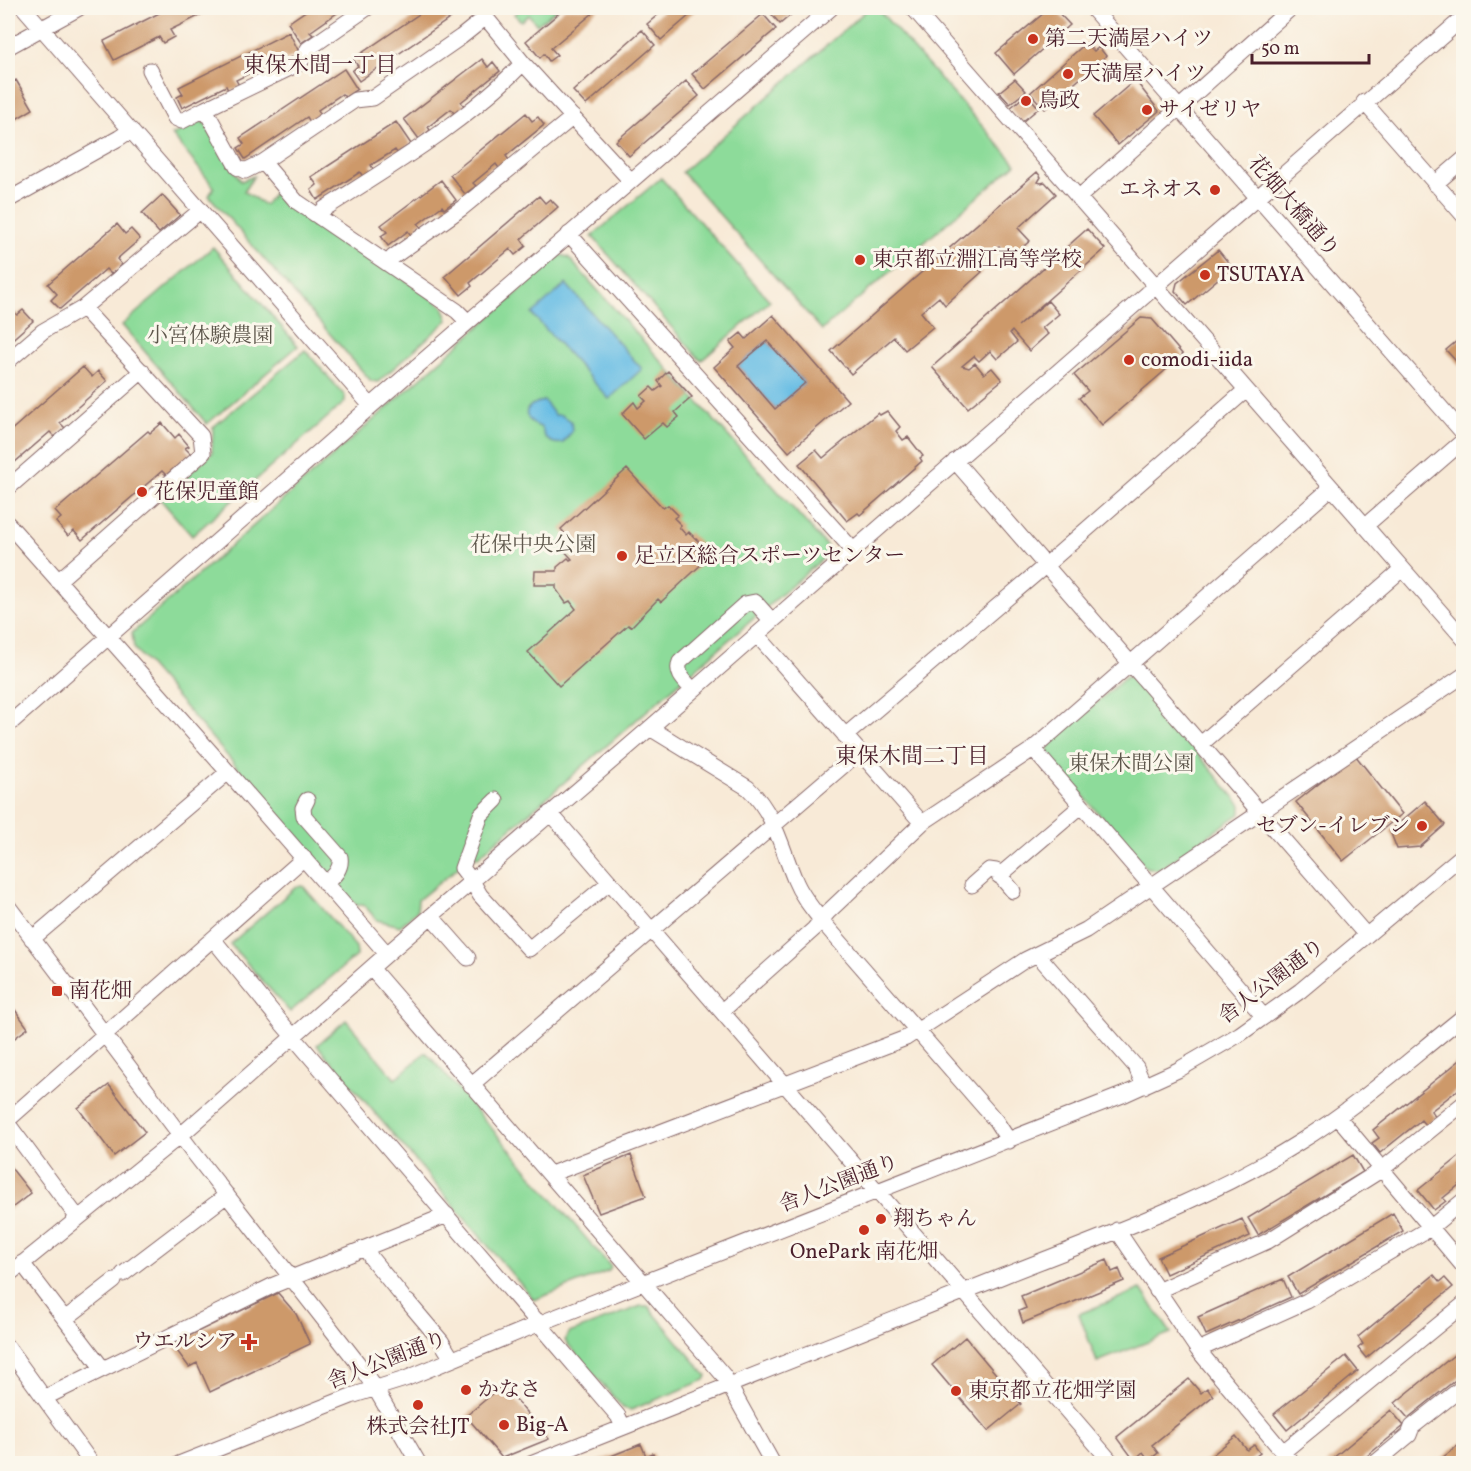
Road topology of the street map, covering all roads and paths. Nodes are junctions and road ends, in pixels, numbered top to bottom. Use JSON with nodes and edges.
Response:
{"nodes":[{"id":1,"x":24,"y":8,"type":"edge"},
{"id":2,"x":79,"y":8,"type":"edge"},
{"id":3,"x":367,"y":8,"type":"edge"},
{"id":4,"x":831,"y":8,"type":"edge"},
{"id":5,"x":913,"y":8,"type":"edge"},
{"id":6,"x":1092,"y":8,"type":"edge"},
{"id":7,"x":1286,"y":9,"type":"edge"},
{"id":8,"x":482,"y":12,"type":"edge"},
{"id":9,"x":1464,"y":17,"type":"edge"},
{"id":10,"x":42,"y":28,"type":"junction"},
{"id":11,"x":8,"y":47,"type":"edge"},
{"id":12,"x":523,"y":63,"type":"junction"},
{"id":13,"x":150,"y":70,"type":"dead end"},
{"id":14,"x":1364,"y":102,"type":"junction"},
{"id":15,"x":1179,"y":107,"type":"junction"},
{"id":16,"x":205,"y":109,"type":"junction"},
{"id":17,"x":573,"y":117,"type":"junction"},
{"id":18,"x":131,"y":130,"type":"junction"},
{"id":19,"x":1464,"y":159,"type":"edge"},
{"id":20,"x":263,"y":162,"type":"junction"},
{"id":21,"x":631,"y":181,"type":"junction"},
{"id":22,"x":1435,"y":184,"type":"junction"},
{"id":23,"x":1257,"y":197,"type":"junction"},
{"id":24,"x":1078,"y":198,"type":"junction"},
{"id":25,"x":8,"y":200,"type":"edge"},
{"id":26,"x":201,"y":210,"type":"junction"},
{"id":27,"x":1464,"y":216,"type":"edge"},
{"id":28,"x":319,"y":217,"type":"junction"},
{"id":29,"x":569,"y":234,"type":"junction"},
{"id":30,"x":388,"y":264,"type":"junction"},
{"id":31,"x":1155,"y":286,"type":"junction"},
{"id":32,"x":83,"y":308,"type":"junction"},
{"id":33,"x":468,"y":322,"type":"junction"},
{"id":34,"x":8,"y":362,"type":"edge"},
{"id":35,"x":142,"y":371,"type":"junction"},
{"id":36,"x":1246,"y":390,"type":"junction"},
{"id":37,"x":371,"y":406,"type":"junction"},
{"id":38,"x":1464,"y":434,"type":"edge"},
{"id":39,"x":1464,"y":440,"type":"edge"},
{"id":40,"x":955,"y":461,"type":"junction"},
{"id":41,"x":8,"y":488,"type":"edge"},
{"id":42,"x":1331,"y":488,"type":"junction"},
{"id":43,"x":8,"y":524,"type":"edge"},
{"id":44,"x":1365,"y":526,"type":"junction"},
{"id":45,"x":853,"y":550,"type":"junction"},
{"id":46,"x":1046,"y":565,"type":"junction"},
{"id":47,"x":1402,"y":569,"type":"junction"},
{"id":48,"x":58,"y":580,"type":"junction"},
{"id":49,"x":772,"y":621,"type":"junction"},
{"id":50,"x":757,"y":635,"type":"junction"},
{"id":51,"x":108,"y":637,"type":"junction"},
{"id":52,"x":1464,"y":639,"type":"edge"},
{"id":53,"x":1130,"y":663,"type":"junction"},
{"id":54,"x":1464,"y":675,"type":"edge"},
{"id":55,"x":693,"y":690,"type":"junction"},
{"id":56,"x":8,"y":725,"type":"edge"},
{"id":57,"x":650,"y":728,"type":"junction"},
{"id":58,"x":845,"y":736,"type":"junction"},
{"id":59,"x":1201,"y":744,"type":"junction"},
{"id":60,"x":1033,"y":749,"type":"junction"},
{"id":61,"x":859,"y":752,"type":"junction"},
{"id":62,"x":228,"y":772,"type":"junction"},
{"id":63,"x":307,"y":800,"type":"dead end"},
{"id":64,"x":496,"y":800,"type":"dead end"},
{"id":65,"x":1081,"y":806,"type":"junction"},
{"id":66,"x":1260,"y":812,"type":"junction"},
{"id":67,"x":550,"y":813,"type":"junction"},
{"id":68,"x":922,"y":823,"type":"junction"},
{"id":69,"x":774,"y":825,"type":"junction"},
{"id":70,"x":1464,"y":854,"type":"edge"},
{"id":71,"x":304,"y":858,"type":"junction"},
{"id":72,"x":999,"y":876,"type":"junction"},
{"id":73,"x":472,"y":880,"type":"junction"},
{"id":74,"x":609,"y":882,"type":"junction"},
{"id":75,"x":325,"y":884,"type":"junction"},
{"id":76,"x":972,"y":885,"type":"dead end"},
{"id":77,"x":1150,"y":886,"type":"junction"},
{"id":78,"x":1013,"y":891,"type":"dead end"},
{"id":79,"x":8,"y":906,"type":"edge"},
{"id":80,"x":431,"y":916,"type":"junction"},
{"id":81,"x":820,"y":920,"type":"junction"},
{"id":82,"x":652,"y":931,"type":"junction"},
{"id":83,"x":1366,"y":935,"type":"junction"},
{"id":84,"x":32,"y":939,"type":"junction"},
{"id":85,"x":213,"y":939,"type":"junction"},
{"id":86,"x":387,"y":954,"type":"junction"},
{"id":87,"x":1037,"y":954,"type":"junction"},
{"id":88,"x":468,"y":958,"type":"dead end"},
{"id":89,"x":371,"y":968,"type":"junction"},
{"id":90,"x":722,"y":1011,"type":"junction"},
{"id":91,"x":1464,"y":1016,"type":"edge"},
{"id":92,"x":1264,"y":1017,"type":"junction"},
{"id":93,"x":918,"y":1031,"type":"junction"},
{"id":94,"x":105,"y":1035,"type":"junction"},
{"id":95,"x":293,"y":1036,"type":"junction"},
{"id":96,"x":471,"y":1085,"type":"junction"},
{"id":97,"x":785,"y":1085,"type":"junction"},
{"id":98,"x":1144,"y":1086,"type":"junction"},
{"id":99,"x":1464,"y":1103,"type":"edge"},
{"id":100,"x":1338,"y":1117,"type":"junction"},
{"id":101,"x":8,"y":1122,"type":"edge"},
{"id":102,"x":181,"y":1135,"type":"junction"},
{"id":103,"x":1009,"y":1141,"type":"junction"},
{"id":104,"x":1381,"y":1170,"type":"junction"},
{"id":105,"x":551,"y":1174,"type":"junction"},
{"id":106,"x":878,"y":1192,"type":"junction"},
{"id":107,"x":227,"y":1195,"type":"junction"},
{"id":108,"x":1464,"y":1200,"type":"edge"},
{"id":109,"x":447,"y":1215,"type":"junction"},
{"id":110,"x":78,"y":1218,"type":"junction"},
{"id":111,"x":1430,"y":1228,"type":"junction"},
{"id":112,"x":1117,"y":1230,"type":"junction"},
{"id":113,"x":366,"y":1248,"type":"junction"},
{"id":114,"x":22,"y":1263,"type":"junction"},
{"id":115,"x":1464,"y":1267,"type":"edge"},
{"id":116,"x":8,"y":1275,"type":"edge"},
{"id":117,"x":291,"y":1279,"type":"junction"},
{"id":118,"x":643,"y":1283,"type":"junction"},
{"id":119,"x":1157,"y":1291,"type":"junction"},
{"id":120,"x":964,"y":1292,"type":"junction"},
{"id":121,"x":1464,"y":1304,"type":"edge"},
{"id":122,"x":64,"y":1319,"type":"junction"},
{"id":123,"x":538,"y":1324,"type":"junction"},
{"id":124,"x":8,"y":1348,"type":"edge"},
{"id":125,"x":1198,"y":1350,"type":"junction"},
{"id":126,"x":452,"y":1359,"type":"junction"},
{"id":127,"x":103,"y":1369,"type":"junction"},
{"id":128,"x":1464,"y":1386,"type":"edge"},
{"id":129,"x":728,"y":1387,"type":"junction"},
{"id":130,"x":375,"y":1388,"type":"junction"},
{"id":131,"x":44,"y":1398,"type":"junction"},
{"id":132,"x":623,"y":1427,"type":"junction"},
{"id":133,"x":1289,"y":1460,"type":"edge"},
{"id":134,"x":92,"y":1464,"type":"edge"},
{"id":135,"x":179,"y":1464,"type":"edge"},
{"id":136,"x":419,"y":1464,"type":"edge"},
{"id":137,"x":531,"y":1464,"type":"edge"},
{"id":138,"x":773,"y":1464,"type":"edge"},
{"id":139,"x":1113,"y":1464,"type":"edge"},
{"id":140,"x":1374,"y":1464,"type":"edge"}],
"edges":[{"from":1,"to":10,"type":"street"},
{"from":2,"to":10,"type":"street"},
{"from":3,"to":16,"type":"street"},
{"from":4,"to":21,"type":"street"},
{"from":5,"to":24,"type":"street"},
{"from":6,"to":15,"type":"street","name":"花畑大橋通り"},
{"from":7,"to":15,"type":"street"},
{"from":8,"to":12,"type":"street"},
{"from":8,"to":20,"type":"street"},
{"from":9,"to":14,"type":"street"},
{"from":10,"to":11,"type":"street"},
{"from":10,"to":18,"type":"street"},
{"from":12,"to":17,"type":"street"},
{"from":12,"to":28,"type":"street"},
{"from":13,"to":16,"type":"street"},
{"from":14,"to":22,"type":"street"},
{"from":14,"to":23,"type":"street"},
{"from":15,"to":23,"type":"street","name":"花畑大橋通り"},
{"from":15,"to":24,"type":"street"},
{"from":16,"to":20,"type":"street"},
{"from":17,"to":21,"type":"street"},
{"from":17,"to":30,"type":"street"},
{"from":18,"to":25,"type":"street"},
{"from":18,"to":26,"type":"street"},
{"from":19,"to":22,"type":"street"},
{"from":20,"to":28,"type":"street"},
{"from":21,"to":29,"type":"street"},
{"from":22,"to":27,"type":"street"},
{"from":23,"to":31,"type":"street"},
{"from":23,"to":38,"type":"street","name":"花畑大橋通り"},
{"from":24,"to":31,"type":"street"},
{"from":26,"to":32,"type":"street"},
{"from":26,"to":37,"type":"street"},
{"from":28,"to":30,"type":"street"},
{"from":29,"to":33,"type":"street"},
{"from":29,"to":45,"type":"street"},
{"from":30,"to":33,"type":"street"},
{"from":31,"to":36,"type":"street"},
{"from":31,"to":40,"type":"street"},
{"from":32,"to":34,"type":"street"},
{"from":32,"to":35,"type":"street"},
{"from":33,"to":37,"type":"street"},
{"from":35,"to":41,"type":"street"},
{"from":35,"to":48,"type":"street"},
{"from":36,"to":42,"type":"street"},
{"from":36,"to":46,"type":"street"},
{"from":37,"to":51,"type":"street"},
{"from":39,"to":44,"type":"street"},
{"from":40,"to":45,"type":"street"},
{"from":40,"to":46,"type":"street"},
{"from":42,"to":44,"type":"street"},
{"from":42,"to":53,"type":"street"},
{"from":43,"to":48,"type":"street"},
{"from":44,"to":47,"type":"street"},
{"from":45,"to":49,"type":"street"},
{"from":46,"to":53,"type":"street"},
{"from":46,"to":58,"type":"street"},
{"from":47,"to":52,"type":"street"},
{"from":47,"to":59,"type":"street"},
{"from":48,"to":51,"type":"street"},
{"from":49,"to":50,"type":"street"},
{"from":49,"to":55,"type":"street"},
{"from":50,"to":55,"type":"street"},
{"from":50,"to":58,"type":"street"},
{"from":51,"to":56,"type":"street"},
{"from":51,"to":62,"type":"street"},
{"from":53,"to":59,"type":"street"},
{"from":53,"to":60,"type":"street"},
{"from":54,"to":66,"type":"street"},
{"from":55,"to":57,"type":"street"},
{"from":57,"to":67,"type":"street"},
{"from":57,"to":69,"type":"street"},
{"from":58,"to":61,"type":"street"},
{"from":59,"to":66,"type":"street"},
{"from":60,"to":65,"type":"street"},
{"from":60,"to":68,"type":"street"},
{"from":61,"to":68,"type":"street"},
{"from":61,"to":69,"type":"street"},
{"from":62,"to":71,"type":"street"},
{"from":62,"to":84,"type":"street"},
{"from":63,"to":75,"type":"street"},
{"from":64,"to":73,"type":"street"},
{"from":65,"to":72,"type":"street"},
{"from":65,"to":77,"type":"street"},
{"from":66,"to":77,"type":"street"},
{"from":66,"to":83,"type":"street"},
{"from":67,"to":73,"type":"street"},
{"from":67,"to":74,"type":"street"},
{"from":68,"to":81,"type":"street"},
{"from":69,"to":81,"type":"street"},
{"from":69,"to":82,"type":"street"},
{"from":70,"to":83,"type":"street","name":"舎人公園通り"},
{"from":71,"to":75,"type":"street"},
{"from":71,"to":85,"type":"street"},
{"from":72,"to":76,"type":"street"},
{"from":72,"to":78,"type":"street"},
{"from":73,"to":74,"type":"street"},
{"from":73,"to":80,"type":"street"},
{"from":74,"to":82,"type":"street"},
{"from":75,"to":86,"type":"street"},
{"from":77,"to":87,"type":"street"},
{"from":77,"to":92,"type":"street"},
{"from":79,"to":84,"type":"street"},
{"from":80,"to":86,"type":"street"},
{"from":80,"to":88,"type":"street"},
{"from":81,"to":90,"type":"street"},
{"from":81,"to":93,"type":"street"},
{"from":82,"to":90,"type":"street"},
{"from":82,"to":96,"type":"street"},
{"from":83,"to":92,"type":"street","name":"舎人公園通り"},
{"from":84,"to":94,"type":"street"},
{"from":85,"to":94,"type":"street"},
{"from":85,"to":95,"type":"street"},
{"from":86,"to":89,"type":"street"},
{"from":87,"to":93,"type":"street"},
{"from":87,"to":98,"type":"street"},
{"from":89,"to":95,"type":"street"},
{"from":89,"to":96,"type":"street"},
{"from":90,"to":97,"type":"street"},
{"from":91,"to":100,"type":"street"},
{"from":92,"to":98,"type":"street","name":"舎人公園通り"},
{"from":93,"to":97,"type":"street"},
{"from":93,"to":103,"type":"street"},
{"from":94,"to":101,"type":"street"},
{"from":94,"to":102,"type":"street"},
{"from":95,"to":102,"type":"street"},
{"from":95,"to":109,"type":"street"},
{"from":96,"to":105,"type":"street"},
{"from":97,"to":105,"type":"street"},
{"from":97,"to":106,"type":"street"},
{"from":98,"to":103,"type":"street","name":"舎人公園通り"},
{"from":99,"to":104,"type":"street"},
{"from":100,"to":104,"type":"street"},
{"from":100,"to":112,"type":"street"},
{"from":101,"to":110,"type":"street"},
{"from":102,"to":107,"type":"street"},
{"from":102,"to":110,"type":"street"},
{"from":103,"to":106,"type":"street","name":"舎人公園通り"},
{"from":104,"to":111,"type":"street"},
{"from":104,"to":119,"type":"street"},
{"from":105,"to":118,"type":"street"},
{"from":106,"to":118,"type":"street","name":"舎人公園通り"},
{"from":106,"to":120,"type":"street"},
{"from":107,"to":117,"type":"street"},
{"from":107,"to":122,"type":"street"},
{"from":108,"to":111,"type":"street"},
{"from":109,"to":113,"type":"street"},
{"from":109,"to":123,"type":"street"},
{"from":110,"to":114,"type":"street"},
{"from":111,"to":115,"type":"street"},
{"from":111,"to":125,"type":"street"},
{"from":112,"to":119,"type":"street"},
{"from":112,"to":120,"type":"street"},
{"from":113,"to":117,"type":"street"},
{"from":113,"to":126,"type":"street"},
{"from":114,"to":116,"type":"street"},
{"from":114,"to":122,"type":"street"},
{"from":117,"to":127,"type":"street"},
{"from":117,"to":130,"type":"street"},
{"from":118,"to":123,"type":"street","name":"舎人公園通り"},
{"from":118,"to":129,"type":"street"},
{"from":119,"to":125,"type":"street"},
{"from":120,"to":129,"type":"street"},
{"from":120,"to":139,"type":"street"},
{"from":121,"to":133,"type":"street"},
{"from":122,"to":127,"type":"street"},
{"from":123,"to":126,"type":"street","name":"舎人公園通り"},
{"from":123,"to":132,"type":"street"},
{"from":124,"to":131,"type":"street"},
{"from":125,"to":133,"type":"street"},
{"from":126,"to":130,"type":"street","name":"舎人公園通り"},
{"from":127,"to":131,"type":"street"},
{"from":128,"to":140,"type":"street"},
{"from":129,"to":132,"type":"street"},
{"from":129,"to":138,"type":"street"},
{"from":130,"to":135,"type":"street","name":"舎人公園通り"},
{"from":130,"to":136,"type":"street"},
{"from":131,"to":134,"type":"street"},
{"from":132,"to":137,"type":"street"}]}
